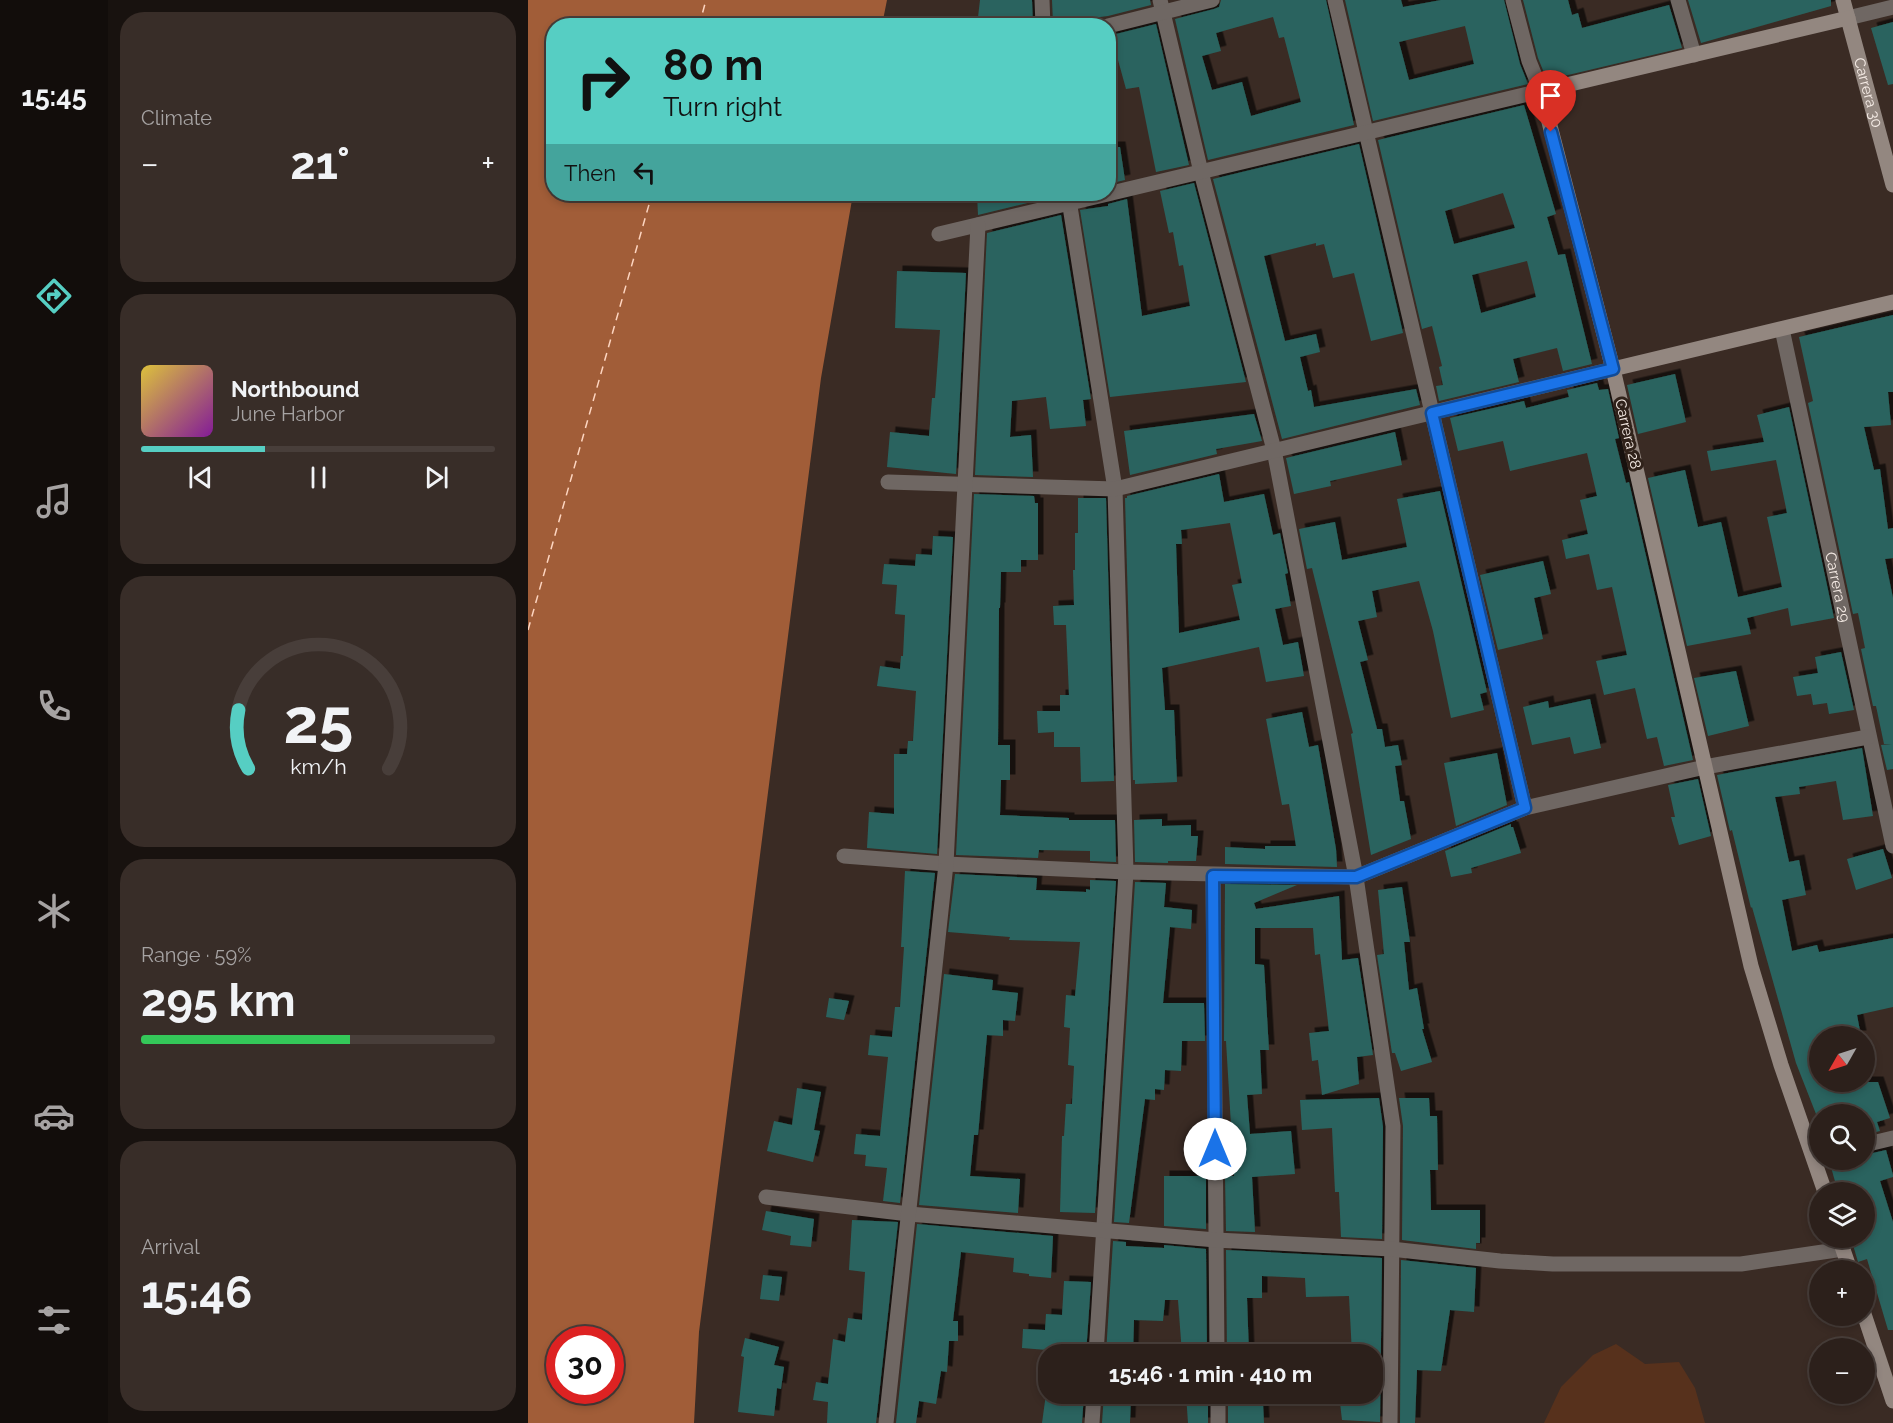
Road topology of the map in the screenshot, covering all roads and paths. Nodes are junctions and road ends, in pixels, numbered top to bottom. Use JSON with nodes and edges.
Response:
{"nodes":[{"id":1,"x":1042,"y":0,"type":"edge"},
{"id":2,"x":1212,"y":0,"type":"edge"},
{"id":3,"x":1335,"y":0,"type":"edge"},
{"id":4,"x":1513,"y":0,"type":"edge"},
{"id":5,"x":1678,"y":0,"type":"edge"},
{"id":6,"x":1843,"y":0,"type":"edge"},
{"id":7,"x":1162,"y":6,"type":"edge"},
{"id":8,"x":1893,"y":8,"type":"edge"},
{"id":9,"x":1043,"y":18,"type":"edge"},
{"id":10,"x":1848,"y":18,"type":"junction"},
{"id":11,"x":1116,"y":23,"type":"edge"},
{"id":12,"x":1694,"y":55,"type":"junction"},
{"id":13,"x":1541,"y":91,"type":"junction"},
{"id":14,"x":1366,"y":133,"type":"junction"},
{"id":15,"x":1201,"y":172,"type":"junction"},
{"id":16,"x":1893,"y":185,"type":"edge"},
{"id":17,"x":1116,"y":189,"type":"edge"},
{"id":18,"x":1059,"y":201,"type":"edge"},
{"id":19,"x":1069,"y":201,"type":"edge"},
{"id":20,"x":978,"y":225,"type":"junction"},
{"id":21,"x":939,"y":234,"type":"dead end"},
{"id":22,"x":1893,"y":302,"type":"edge"},
{"id":23,"x":1782,"y":329,"type":"junction"},
{"id":24,"x":1613,"y":369,"type":"junction"},
{"id":25,"x":1432,"y":413,"type":"junction"},
{"id":26,"x":1274,"y":450,"type":"junction"},
{"id":27,"x":888,"y":482,"type":"dead end"},
{"id":28,"x":964,"y":484,"type":"junction"},
{"id":29,"x":1115,"y":489,"type":"junction"},
{"id":30,"x":1868,"y":738,"type":"junction"},
{"id":31,"x":1705,"y":766,"type":"junction"},
{"id":32,"x":1525,"y":808,"type":"junction"},
{"id":33,"x":1893,"y":846,"type":"edge"},
{"id":34,"x":844,"y":856,"type":"dead end"},
{"id":35,"x":946,"y":864,"type":"junction"},
{"id":36,"x":1126,"y":872,"type":"junction"},
{"id":37,"x":1213,"y":876,"type":"junction"},
{"id":38,"x":1356,"y":877,"type":"junction"},
{"id":39,"x":1893,"y":1138,"type":"edge"},
{"id":40,"x":1809,"y":1139,"type":"edge"},
{"id":41,"x":1875,"y":1142,"type":"edge"},
{"id":42,"x":766,"y":1197,"type":"dead end"},
{"id":43,"x":909,"y":1214,"type":"junction"},
{"id":44,"x":1104,"y":1231,"type":"junction"},
{"id":45,"x":1216,"y":1240,"type":"junction"},
{"id":46,"x":1817,"y":1248,"type":"edge"},
{"id":47,"x":1391,"y":1249,"type":"junction"},
{"id":48,"x":1868,"y":1326,"type":"edge"},
{"id":49,"x":1097,"y":1344,"type":"edge"},
{"id":50,"x":1217,"y":1344,"type":"edge"},
{"id":51,"x":1893,"y":1401,"type":"edge"},
{"id":52,"x":1093,"y":1404,"type":"edge"},
{"id":53,"x":1218,"y":1404,"type":"edge"},
{"id":54,"x":886,"y":1423,"type":"edge"},
{"id":55,"x":1092,"y":1423,"type":"edge"},
{"id":56,"x":1218,"y":1423,"type":"edge"},
{"id":57,"x":1390,"y":1423,"type":"edge"}],
"edges":[{"from":1,"to":9,"type":"street"},
{"from":2,"to":7,"type":"street"},
{"from":3,"to":14,"type":"street"},
{"from":4,"to":13,"type":"street","name":"Carrera 28"},
{"from":5,"to":12,"type":"street"},
{"from":6,"to":10,"type":"main road","name":"Carrera 30"},
{"from":7,"to":11,"type":"street"},
{"from":7,"to":15,"type":"street"},
{"from":8,"to":10,"type":"street"},
{"from":10,"to":12,"type":"main road"},
{"from":10,"to":16,"type":"main road","name":"Carrera 30"},
{"from":12,"to":13,"type":"main road"},
{"from":13,"to":14,"type":"street"},
{"from":13,"to":24,"type":"main road","name":"Carrera 28"},
{"from":14,"to":15,"type":"street"},
{"from":14,"to":25,"type":"street"},
{"from":15,"to":17,"type":"street"},
{"from":15,"to":26,"type":"street"},
{"from":18,"to":20,"type":"street"},
{"from":19,"to":29,"type":"street"},
{"from":20,"to":21,"type":"street"},
{"from":20,"to":28,"type":"street"},
{"from":22,"to":23,"type":"main road"},
{"from":23,"to":24,"type":"main road"},
{"from":23,"to":30,"type":"street","name":"Carrera 29"},
{"from":24,"to":25,"type":"street"},
{"from":24,"to":31,"type":"main road","name":"Carrera 28"},
{"from":25,"to":26,"type":"street"},
{"from":25,"to":32,"type":"street"},
{"from":26,"to":29,"type":"street"},
{"from":26,"to":38,"type":"street"},
{"from":27,"to":28,"type":"street"},
{"from":28,"to":29,"type":"street"},
{"from":28,"to":35,"type":"street"},
{"from":29,"to":36,"type":"street"},
{"from":30,"to":31,"type":"street"},
{"from":30,"to":33,"type":"street","name":"Carrera 29"},
{"from":31,"to":32,"type":"street"},
{"from":31,"to":40,"type":"main road","name":"Carrera 28"},
{"from":32,"to":38,"type":"street"},
{"from":34,"to":35,"type":"street"},
{"from":35,"to":36,"type":"street"},
{"from":35,"to":43,"type":"street"},
{"from":36,"to":37,"type":"street"},
{"from":36,"to":44,"type":"street"},
{"from":37,"to":38,"type":"street"},
{"from":37,"to":45,"type":"street"},
{"from":38,"to":47,"type":"street"},
{"from":39,"to":41,"type":"street"},
{"from":42,"to":43,"type":"street"},
{"from":43,"to":44,"type":"street"},
{"from":43,"to":54,"type":"street"},
{"from":44,"to":45,"type":"street"},
{"from":44,"to":49,"type":"street"},
{"from":45,"to":47,"type":"street"},
{"from":45,"to":50,"type":"street"},
{"from":46,"to":47,"type":"street"},
{"from":47,"to":57,"type":"street"},
{"from":48,"to":51,"type":"main road"},
{"from":52,"to":55,"type":"street"},
{"from":53,"to":56,"type":"street"}]}
